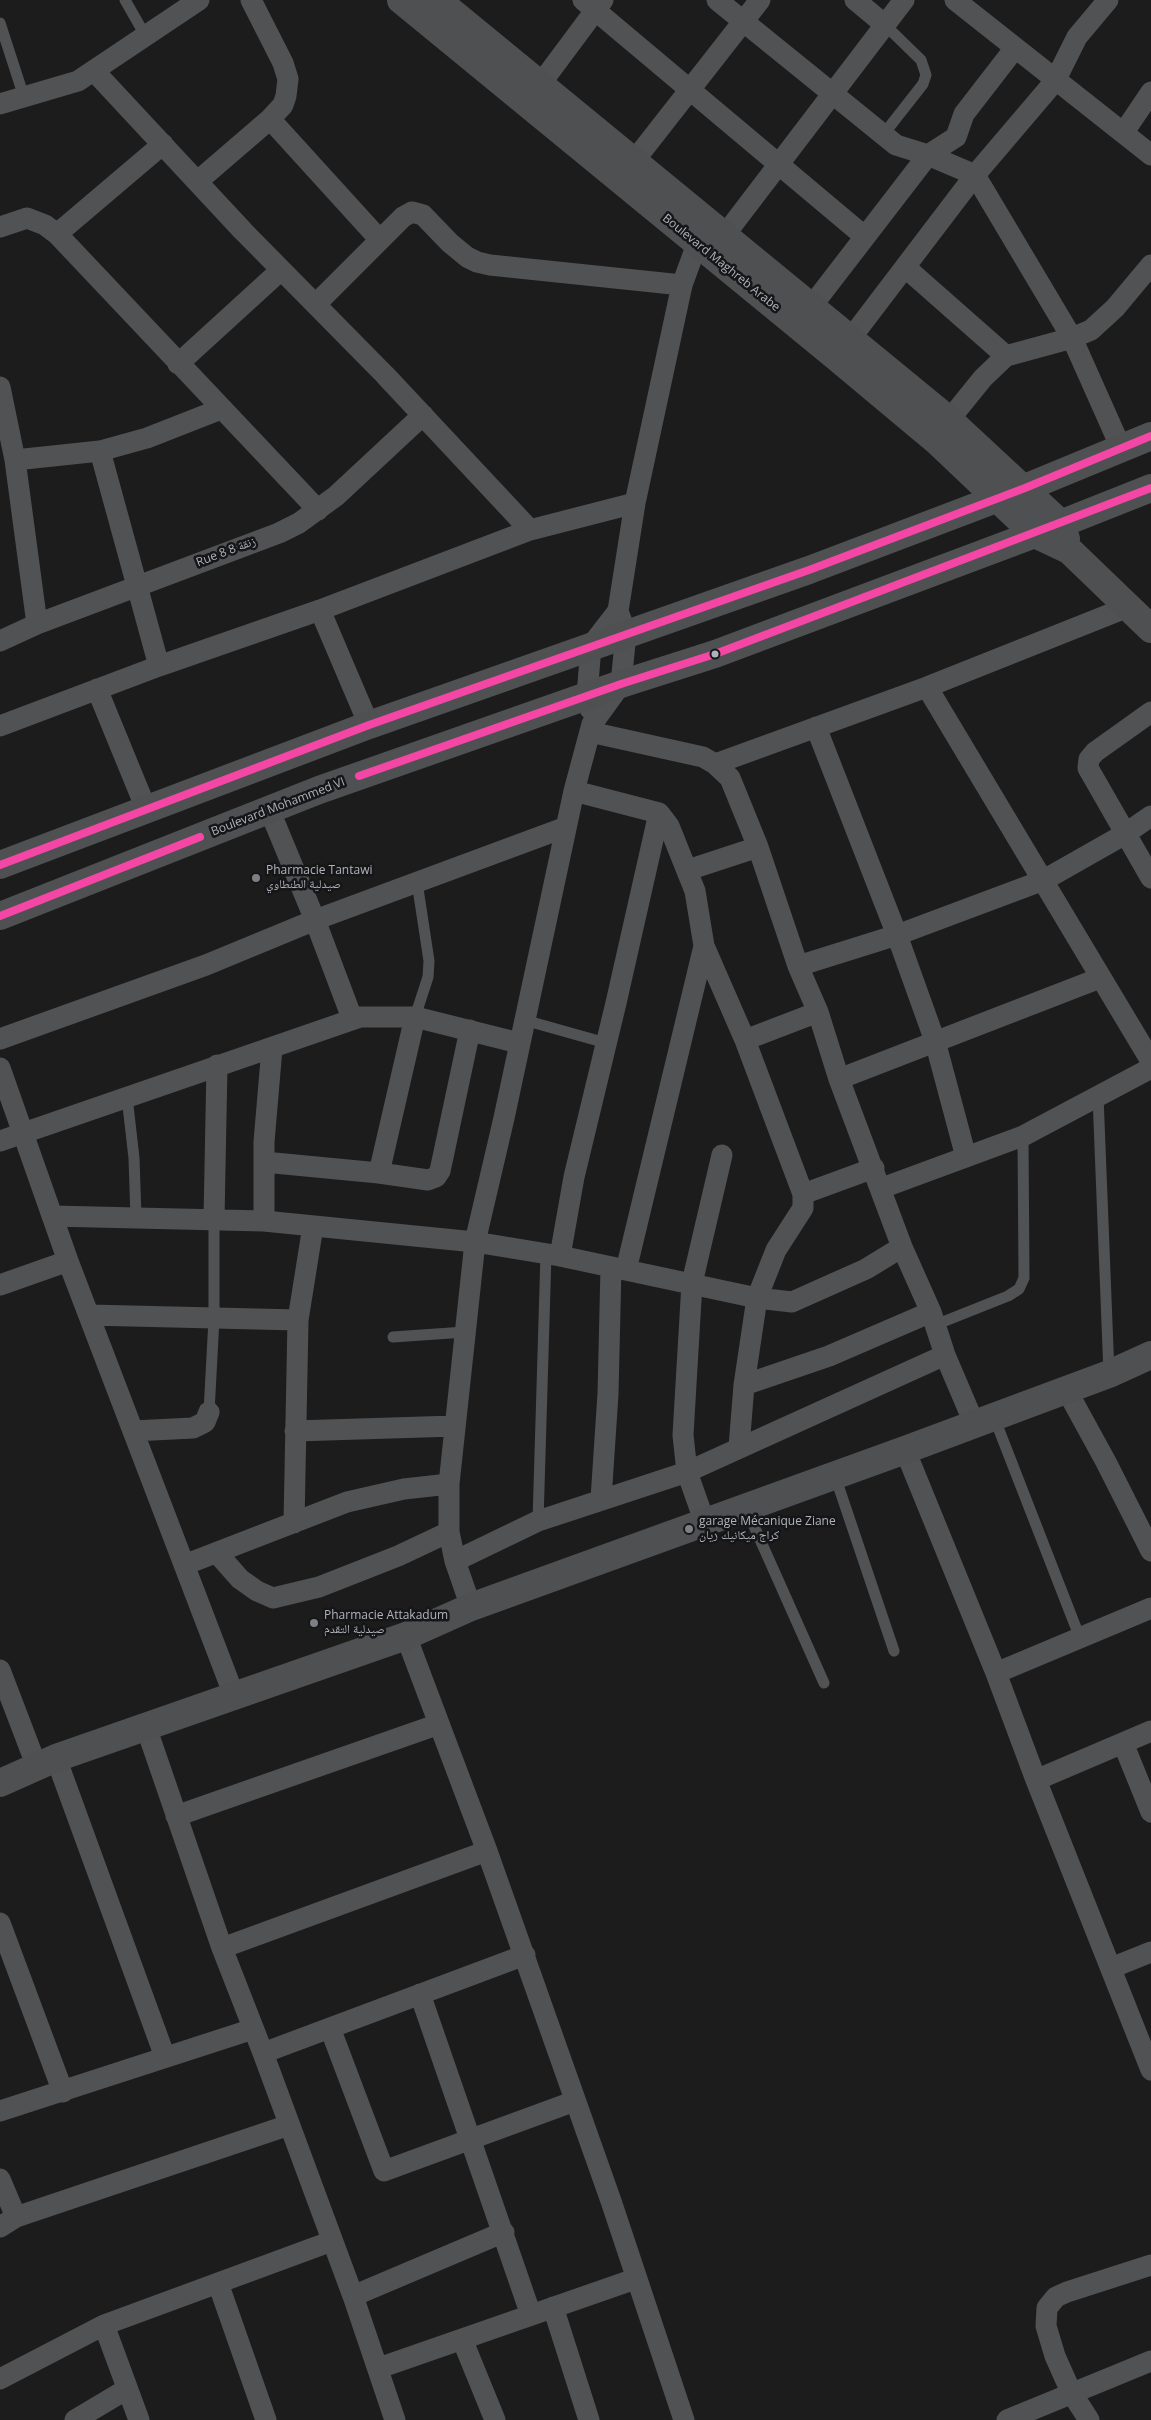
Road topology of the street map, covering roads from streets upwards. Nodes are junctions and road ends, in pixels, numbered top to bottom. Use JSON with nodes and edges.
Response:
{"nodes":[{"id":1,"x":199,"y":0,"type":"edge"},
{"id":2,"x":251,"y":0,"type":"edge"},
{"id":3,"x":401,"y":0,"type":"edge"},
{"id":4,"x":717,"y":0,"type":"edge"},
{"id":5,"x":760,"y":0,"type":"edge"},
{"id":6,"x":855,"y":0,"type":"edge"},
{"id":7,"x":904,"y":0,"type":"edge"},
{"id":8,"x":1108,"y":0,"type":"edge"},
{"id":9,"x":594,"y":3,"type":"edge"},
{"id":10,"x":968,"y":4,"type":"edge"},
{"id":11,"x":452,"y":5,"type":"edge"},
{"id":12,"x":742,"y":21,"type":"junction"},
{"id":13,"x":884,"y":24,"type":"junction"},
{"id":14,"x":1015,"y":48,"type":"junction"},
{"id":15,"x":95,"y":72,"type":"junction"},
{"id":16,"x":1055,"y":81,"type":"junction"},
{"id":17,"x":539,"y":86,"type":"junction"},
{"id":18,"x":688,"y":89,"type":"junction"},
{"id":19,"x":1151,"y":92,"type":"edge"},
{"id":20,"x":831,"y":94,"type":"junction"},
{"id":21,"x":0,"y":104,"type":"edge"},
{"id":22,"x":270,"y":119,"type":"junction"},
{"id":23,"x":1124,"y":132,"type":"junction"},
{"id":24,"x":162,"y":144,"type":"junction"},
{"id":25,"x":928,"y":155,"type":"junction"},
{"id":26,"x":1151,"y":155,"type":"edge"},
{"id":27,"x":634,"y":161,"type":"junction"},
{"id":28,"x":779,"y":163,"type":"junction"},
{"id":29,"x":975,"y":175,"type":"junction"},
{"id":30,"x":198,"y":181,"type":"junction"},
{"id":31,"x":0,"y":227,"type":"edge"},
{"id":32,"x":57,"y":234,"type":"junction"},
{"id":33,"x":710,"y":235,"type":"junction"},
{"id":34,"x":864,"y":236,"type":"junction"},
{"id":35,"x":380,"y":240,"type":"junction"},
{"id":36,"x":1151,"y":265,"type":"edge"},
{"id":37,"x":904,"y":267,"type":"junction"},
{"id":38,"x":281,"y":270,"type":"junction"},
{"id":39,"x":682,"y":285,"type":"junction"},
{"id":40,"x":316,"y":304,"type":"junction"},
{"id":41,"x":811,"y":307,"type":"junction"},
{"id":42,"x":851,"y":338,"type":"junction"},
{"id":43,"x":1072,"y":338,"type":"junction"},
{"id":44,"x":1006,"y":356,"type":"junction"},
{"id":45,"x":178,"y":364,"type":"junction"},
{"id":46,"x":0,"y":387,"type":"edge"},
{"id":47,"x":222,"y":410,"type":"junction"},
{"id":48,"x":423,"y":415,"type":"junction"},
{"id":49,"x":949,"y":420,"type":"junction"},
{"id":50,"x":3,"y":422,"type":"edge"},
{"id":51,"x":1151,"y":436,"type":"edge"},
{"id":52,"x":1121,"y":448,"type":"junction"},
{"id":53,"x":100,"y":451,"type":"junction"},
{"id":54,"x":15,"y":460,"type":"junction"},
{"id":55,"x":1025,"y":488,"type":"junction"},
{"id":56,"x":1151,"y":488,"type":"edge"},
{"id":57,"x":997,"y":499,"type":"junction"},
{"id":58,"x":635,"y":503,"type":"junction"},
{"id":59,"x":318,"y":510,"type":"junction"},
{"id":60,"x":1061,"y":524,"type":"junction"},
{"id":61,"x":530,"y":530,"type":"junction"},
{"id":62,"x":1035,"y":534,"type":"junction"},
{"id":63,"x":1069,"y":550,"type":"junction"},
{"id":64,"x":136,"y":587,"type":"junction"},
{"id":65,"x":1128,"y":606,"type":"junction"},
{"id":66,"x":320,"y":610,"type":"junction"},
{"id":67,"x":622,"y":622,"type":"junction"},
{"id":68,"x":37,"y":624,"type":"junction"},
{"id":69,"x":1151,"y":629,"type":"edge"},
{"id":70,"x":0,"y":641,"type":"edge"},
{"id":71,"x":591,"y":646,"type":"junction"},
{"id":72,"x":159,"y":666,"type":"junction"},
{"id":73,"x":621,"y":684,"type":"junction"},
{"id":74,"x":927,"y":687,"type":"junction"},
{"id":75,"x":97,"y":689,"type":"junction"},
{"id":76,"x":587,"y":696,"type":"junction"},
{"id":77,"x":1151,"y":712,"type":"edge"},
{"id":78,"x":369,"y":725,"type":"junction"},
{"id":79,"x":0,"y":726,"type":"edge"},
{"id":80,"x":816,"y":727,"type":"junction"},
{"id":81,"x":591,"y":728,"type":"junction"},
{"id":82,"x":716,"y":764,"type":"junction"},
{"id":83,"x":574,"y":791,"type":"junction"},
{"id":84,"x":269,"y":809,"type":"junction"},
{"id":85,"x":147,"y":811,"type":"junction"},
{"id":86,"x":659,"y":813,"type":"junction"},
{"id":87,"x":1151,"y":816,"type":"edge"},
{"id":88,"x":566,"y":827,"type":"junction"},
{"id":89,"x":1125,"y":834,"type":"junction"},
{"id":90,"x":758,"y":847,"type":"junction"},
{"id":91,"x":0,"y":865,"type":"edge"},
{"id":92,"x":688,"y":870,"type":"junction"},
{"id":93,"x":1151,"y":878,"type":"edge"},
{"id":94,"x":1044,"y":880,"type":"junction"},
{"id":95,"x":0,"y":916,"type":"edge"},
{"id":96,"x":315,"y":920,"type":"junction"},
{"id":97,"x":897,"y":935,"type":"junction"},
{"id":98,"x":704,"y":946,"type":"junction"},
{"id":99,"x":798,"y":966,"type":"junction"},
{"id":100,"x":1100,"y":978,"type":"junction"},
{"id":101,"x":818,"y":1012,"type":"junction"},
{"id":102,"x":414,"y":1017,"type":"junction"},
{"id":103,"x":352,"y":1018,"type":"junction"},
{"id":104,"x":470,"y":1030,"type":"junction"},
{"id":105,"x":0,"y":1039,"type":"edge"},
{"id":106,"x":744,"y":1040,"type":"junction"},
{"id":107,"x":935,"y":1041,"type":"junction"},
{"id":108,"x":519,"y":1043,"type":"junction"},
{"id":109,"x":272,"y":1048,"type":"junction"},
{"id":110,"x":1151,"y":1061,"type":"edge"},
{"id":111,"x":217,"y":1065,"type":"junction"},
{"id":112,"x":0,"y":1068,"type":"edge"},
{"id":113,"x":1151,"y":1068,"type":"edge"},
{"id":114,"x":839,"y":1079,"type":"junction"},
{"id":115,"x":22,"y":1133,"type":"junction"},
{"id":116,"x":0,"y":1141,"type":"edge"},
{"id":117,"x":722,"y":1155,"type":"dead end"},
{"id":118,"x":966,"y":1157,"type":"junction"},
{"id":119,"x":264,"y":1162,"type":"junction"},
{"id":120,"x":874,"y":1168,"type":"junction"},
{"id":121,"x":379,"y":1173,"type":"junction"},
{"id":122,"x":882,"y":1188,"type":"junction"},
{"id":123,"x":803,"y":1194,"type":"junction"},
{"id":124,"x":52,"y":1216,"type":"junction"},
{"id":125,"x":214,"y":1218,"type":"junction"},
{"id":126,"x":264,"y":1221,"type":"junction"},
{"id":127,"x":313,"y":1226,"type":"junction"},
{"id":128,"x":475,"y":1242,"type":"junction"},
{"id":129,"x":902,"y":1247,"type":"junction"},
{"id":130,"x":553,"y":1255,"type":"junction"},
{"id":131,"x":68,"y":1261,"type":"junction"},
{"id":132,"x":618,"y":1269,"type":"junction"},
{"id":133,"x":692,"y":1283,"type":"junction"},
{"id":134,"x":0,"y":1284,"type":"edge"},
{"id":135,"x":757,"y":1298,"type":"junction"},
{"id":136,"x":89,"y":1315,"type":"junction"},
{"id":137,"x":933,"y":1319,"type":"junction"},
{"id":138,"x":298,"y":1320,"type":"junction"},
{"id":139,"x":945,"y":1355,"type":"junction"},
{"id":140,"x":1151,"y":1355,"type":"edge"},
{"id":141,"x":744,"y":1385,"type":"junction"},
{"id":142,"x":1066,"y":1389,"type":"junction"},
{"id":143,"x":209,"y":1412,"type":"road end"},
{"id":144,"x":984,"y":1419,"type":"junction"},
{"id":145,"x":455,"y":1426,"type":"junction"},
{"id":146,"x":295,"y":1430,"type":"junction"},
{"id":147,"x":133,"y":1431,"type":"junction"},
{"id":148,"x":739,"y":1447,"type":"junction"},
{"id":149,"x":905,"y":1450,"type":"junction"},
{"id":150,"x":687,"y":1472,"type":"junction"},
{"id":151,"x":449,"y":1484,"type":"junction"},
{"id":152,"x":601,"y":1499,"type":"junction"},
{"id":153,"x":294,"y":1523,"type":"junction"},
{"id":154,"x":705,"y":1523,"type":"junction"},
{"id":155,"x":1146,"y":1524,"type":"edge"},
{"id":156,"x":449,"y":1532,"type":"junction"},
{"id":157,"x":1151,"y":1550,"type":"edge"},
{"id":158,"x":217,"y":1553,"type":"junction"},
{"id":159,"x":455,"y":1561,"type":"junction"},
{"id":160,"x":184,"y":1565,"type":"junction"},
{"id":161,"x":471,"y":1607,"type":"junction"},
{"id":162,"x":1151,"y":1608,"type":"edge"},
{"id":163,"x":406,"y":1636,"type":"junction"},
{"id":164,"x":0,"y":1670,"type":"edge"},
{"id":165,"x":996,"y":1673,"type":"junction"},
{"id":166,"x":234,"y":1698,"type":"junction"},
{"id":167,"x":439,"y":1724,"type":"junction"},
{"id":168,"x":146,"y":1728,"type":"junction"},
{"id":169,"x":1151,"y":1731,"type":"edge"},
{"id":170,"x":1123,"y":1743,"type":"junction"},
{"id":171,"x":47,"y":1763,"type":"junction"},
{"id":172,"x":1036,"y":1780,"type":"junction"},
{"id":173,"x":0,"y":1783,"type":"edge"},
{"id":174,"x":1151,"y":1812,"type":"edge"},
{"id":175,"x":176,"y":1816,"type":"junction"},
{"id":176,"x":487,"y":1851,"type":"junction"},
{"id":177,"x":0,"y":1923,"type":"edge"},
{"id":178,"x":222,"y":1948,"type":"junction"},
{"id":179,"x":1151,"y":1952,"type":"edge"},
{"id":180,"x":525,"y":1955,"type":"junction"},
{"id":181,"x":1111,"y":1968,"type":"junction"},
{"id":182,"x":420,"y":1994,"type":"junction"},
{"id":183,"x":330,"y":2028,"type":"junction"},
{"id":184,"x":253,"y":2029,"type":"junction"},
{"id":185,"x":263,"y":2053,"type":"junction"},
{"id":186,"x":165,"y":2057,"type":"junction"},
{"id":187,"x":1151,"y":2070,"type":"edge"},
{"id":188,"x":63,"y":2092,"type":"junction"},
{"id":189,"x":575,"y":2101,"type":"junction"},
{"id":190,"x":0,"y":2111,"type":"edge"},
{"id":191,"x":289,"y":2125,"type":"junction"},
{"id":192,"x":470,"y":2138,"type":"junction"},
{"id":193,"x":0,"y":2179,"type":"edge"},
{"id":194,"x":8,"y":2222,"type":"edge"},
{"id":195,"x":504,"y":2232,"type":"junction"},
{"id":196,"x":332,"y":2241,"type":"junction"},
{"id":197,"x":1151,"y":2265,"type":"edge"},
{"id":198,"x":635,"y":2279,"type":"junction"},
{"id":199,"x":218,"y":2283,"type":"junction"},
{"id":200,"x":353,"y":2296,"type":"junction"},
{"id":201,"x":553,"y":2307,"type":"junction"},
{"id":202,"x":531,"y":2315,"type":"junction"},
{"id":203,"x":104,"y":2325,"type":"junction"},
{"id":204,"x":462,"y":2339,"type":"junction"},
{"id":205,"x":1151,"y":2361,"type":"edge"},
{"id":206,"x":379,"y":2368,"type":"junction"},
{"id":207,"x":0,"y":2380,"type":"edge"},
{"id":208,"x":127,"y":2389,"type":"junction"},
{"id":209,"x":1071,"y":2392,"type":"junction"},
{"id":210,"x":75,"y":2420,"type":"edge"},
{"id":211,"x":138,"y":2420,"type":"edge"},
{"id":212,"x":266,"y":2420,"type":"edge"},
{"id":213,"x":395,"y":2420,"type":"edge"},
{"id":214,"x":495,"y":2420,"type":"edge"},
{"id":215,"x":589,"y":2420,"type":"edge"},
{"id":216,"x":684,"y":2420,"type":"edge"},
{"id":217,"x":1007,"y":2420,"type":"edge"},
{"id":218,"x":1089,"y":2420,"type":"edge"}],
"edges":[{"from":1,"to":15,"type":"street"},
{"from":2,"to":22,"type":"street"},
{"from":3,"to":33,"type":"street","name":"Boulevard Maghreb Arabe"},
{"from":4,"to":12,"type":"street"},
{"from":5,"to":12,"type":"street"},
{"from":6,"to":13,"type":"street"},
{"from":7,"to":13,"type":"street"},
{"from":8,"to":16,"type":"street"},
{"from":9,"to":17,"type":"street"},
{"from":9,"to":18,"type":"street"},
{"from":10,"to":14,"type":"street"},
{"from":11,"to":17,"type":"street","name":"Boulevard Maghreb Arabe"},
{"from":12,"to":18,"type":"street"},
{"from":12,"to":20,"type":"street"},
{"from":13,"to":20,"type":"street"},
{"from":14,"to":16,"type":"street"},
{"from":14,"to":25,"type":"street"},
{"from":15,"to":21,"type":"street"},
{"from":15,"to":24,"type":"street"},
{"from":16,"to":23,"type":"street"},
{"from":16,"to":29,"type":"street"},
{"from":17,"to":27,"type":"street","name":"Boulevard Maghreb Arabe"},
{"from":18,"to":27,"type":"street"},
{"from":18,"to":28,"type":"street"},
{"from":19,"to":23,"type":"street"},
{"from":20,"to":25,"type":"street"},
{"from":20,"to":28,"type":"street"},
{"from":22,"to":30,"type":"street"},
{"from":22,"to":35,"type":"street"},
{"from":23,"to":26,"type":"street"},
{"from":24,"to":30,"type":"street"},
{"from":24,"to":32,"type":"street"},
{"from":25,"to":29,"type":"street"},
{"from":25,"to":34,"type":"street"},
{"from":27,"to":33,"type":"street","name":"Boulevard Maghreb Arabe"},
{"from":28,"to":33,"type":"street"},
{"from":28,"to":34,"type":"street"},
{"from":29,"to":37,"type":"street"},
{"from":29,"to":43,"type":"street"},
{"from":30,"to":38,"type":"street"},
{"from":31,"to":32,"type":"street"},
{"from":32,"to":45,"type":"street"},
{"from":33,"to":39,"type":"street"},
{"from":33,"to":41,"type":"street","name":"Boulevard Maghreb Arabe"},
{"from":33,"to":57,"type":"street","name":"Boulevard Maghreb Arabe"},
{"from":34,"to":41,"type":"street"},
{"from":35,"to":39,"type":"street"},
{"from":35,"to":40,"type":"street"},
{"from":36,"to":43,"type":"street"},
{"from":37,"to":42,"type":"street"},
{"from":37,"to":44,"type":"street"},
{"from":38,"to":40,"type":"street"},
{"from":38,"to":45,"type":"street"},
{"from":39,"to":58,"type":"street"},
{"from":40,"to":48,"type":"street"},
{"from":41,"to":42,"type":"street","name":"Boulevard Maghreb Arabe"},
{"from":42,"to":49,"type":"street","name":"Boulevard Maghreb Arabe"},
{"from":43,"to":44,"type":"street"},
{"from":43,"to":52,"type":"street"},
{"from":44,"to":49,"type":"street"},
{"from":45,"to":47,"type":"street"},
{"from":46,"to":50,"type":"street"},
{"from":47,"to":53,"type":"street"},
{"from":47,"to":59,"type":"street"},
{"from":48,"to":59,"type":"street","name":"Rue 8 8 زنقة"},
{"from":48,"to":61,"type":"street"},
{"from":49,"to":55,"type":"street","name":"Boulevard Maghreb Arabe"},
{"from":50,"to":54,"type":"street"},
{"from":51,"to":52,"type":"street"},
{"from":52,"to":55,"type":"street"},
{"from":53,"to":54,"type":"street"},
{"from":53,"to":64,"type":"street"},
{"from":54,"to":68,"type":"street"},
{"from":55,"to":57,"type":"street"},
{"from":55,"to":60,"type":"street","name":"Boulevard Maghreb Arabe"},
{"from":56,"to":60,"type":"street","name":"Boulevard Mohammed VI"},
{"from":57,"to":62,"type":"street","name":"Boulevard Maghreb Arabe"},
{"from":57,"to":67,"type":"street"},
{"from":58,"to":61,"type":"street"},
{"from":58,"to":67,"type":"street"},
{"from":59,"to":64,"type":"street","name":"Rue 8 8 زنقة"},
{"from":60,"to":62,"type":"street","name":"Boulevard Mohammed VI"},
{"from":60,"to":63,"type":"street"},
{"from":61,"to":66,"type":"street"},
{"from":62,"to":63,"type":"street","name":"Boulevard Maghreb Arabe"},
{"from":62,"to":73,"type":"street","name":"Boulevard Mohammed VI"},
{"from":63,"to":65,"type":"street"},
{"from":64,"to":68,"type":"street","name":"Rue 8 8 زنقة"},
{"from":64,"to":72,"type":"street"},
{"from":65,"to":69,"type":"street"},
{"from":65,"to":74,"type":"street"},
{"from":66,"to":72,"type":"street"},
{"from":66,"to":78,"type":"street"},
{"from":67,"to":71,"type":"street"},
{"from":67,"to":73,"type":"street"},
{"from":68,"to":70,"type":"street","name":"Rue 8 8 زنقة"},
{"from":71,"to":76,"type":"street"},
{"from":71,"to":78,"type":"street"},
{"from":72,"to":75,"type":"street"},
{"from":73,"to":76,"type":"street","name":"Boulevard Mohammed VI"},
{"from":73,"to":81,"type":"street"},
{"from":74,"to":80,"type":"street"},
{"from":74,"to":94,"type":"street"},
{"from":75,"to":79,"type":"street"},
{"from":75,"to":85,"type":"street"},
{"from":76,"to":81,"type":"street"},
{"from":76,"to":84,"type":"street","name":"Boulevard Mohammed VI"},
{"from":77,"to":89,"type":"street"},
{"from":78,"to":85,"type":"street"},
{"from":80,"to":82,"type":"street"},
{"from":80,"to":97,"type":"street"},
{"from":81,"to":82,"type":"street"},
{"from":81,"to":83,"type":"street"},
{"from":82,"to":90,"type":"street"},
{"from":83,"to":86,"type":"street"},
{"from":83,"to":88,"type":"street"},
{"from":84,"to":95,"type":"street","name":"Boulevard Mohammed VI"},
{"from":84,"to":96,"type":"street"},
{"from":85,"to":91,"type":"street"},
{"from":86,"to":92,"type":"street"},
{"from":86,"to":130,"type":"street"},
{"from":87,"to":89,"type":"street"},
{"from":88,"to":96,"type":"street"},
{"from":88,"to":108,"type":"street"},
{"from":89,"to":93,"type":"street"},
{"from":89,"to":94,"type":"street"},
{"from":90,"to":92,"type":"street"},
{"from":90,"to":99,"type":"street"},
{"from":92,"to":98,"type":"street"},
{"from":94,"to":97,"type":"street"},
{"from":94,"to":100,"type":"street"},
{"from":96,"to":103,"type":"street"},
{"from":96,"to":105,"type":"street"},
{"from":97,"to":99,"type":"street"},
{"from":97,"to":107,"type":"street"},
{"from":98,"to":106,"type":"street"},
{"from":98,"to":132,"type":"street"},
{"from":99,"to":101,"type":"street"},
{"from":100,"to":107,"type":"street"},
{"from":100,"to":110,"type":"street"},
{"from":101,"to":106,"type":"street"},
{"from":101,"to":114,"type":"street"},
{"from":102,"to":103,"type":"street"},
{"from":102,"to":104,"type":"street"},
{"from":102,"to":121,"type":"street"},
{"from":103,"to":109,"type":"street"},
{"from":104,"to":108,"type":"street"},
{"from":104,"to":121,"type":"street"},
{"from":106,"to":123,"type":"street"},
{"from":107,"to":114,"type":"street"},
{"from":107,"to":118,"type":"street"},
{"from":108,"to":128,"type":"street"},
{"from":109,"to":111,"type":"street"},
{"from":109,"to":119,"type":"street"},
{"from":111,"to":115,"type":"street"},
{"from":111,"to":125,"type":"street"},
{"from":112,"to":115,"type":"street"},
{"from":113,"to":118,"type":"street"},
{"from":114,"to":120,"type":"street"},
{"from":115,"to":116,"type":"street"},
{"from":115,"to":124,"type":"street"},
{"from":117,"to":133,"type":"street"},
{"from":118,"to":122,"type":"street"},
{"from":119,"to":121,"type":"street"},
{"from":119,"to":126,"type":"street"},
{"from":120,"to":122,"type":"street"},
{"from":120,"to":123,"type":"street"},
{"from":122,"to":129,"type":"street"},
{"from":123,"to":135,"type":"street"},
{"from":124,"to":125,"type":"street"},
{"from":124,"to":131,"type":"street"},
{"from":125,"to":126,"type":"street"},
{"from":126,"to":127,"type":"street"},
{"from":127,"to":128,"type":"street"},
{"from":127,"to":138,"type":"street"},
{"from":128,"to":130,"type":"street"},
{"from":128,"to":145,"type":"street"},
{"from":129,"to":135,"type":"street"},
{"from":129,"to":137,"type":"street"},
{"from":130,"to":132,"type":"street"},
{"from":131,"to":134,"type":"street"},
{"from":131,"to":136,"type":"street"},
{"from":132,"to":133,"type":"street"},
{"from":132,"to":152,"type":"street"},
{"from":133,"to":135,"type":"street"},
{"from":133,"to":150,"type":"street"},
{"from":135,"to":141,"type":"street"},
{"from":136,"to":138,"type":"street"},
{"from":136,"to":147,"type":"street"},
{"from":137,"to":139,"type":"street"},
{"from":137,"to":141,"type":"street"},
{"from":138,"to":146,"type":"street"},
{"from":139,"to":144,"type":"street"},
{"from":139,"to":148,"type":"street"},
{"from":140,"to":142,"type":"street"},
{"from":141,"to":148,"type":"street"},
{"from":142,"to":144,"type":"street"},
{"from":142,"to":155,"type":"street"},
{"from":143,"to":147,"type":"street"},
{"from":144,"to":149,"type":"street"},
{"from":145,"to":146,"type":"street"},
{"from":145,"to":151,"type":"street"},
{"from":146,"to":153,"type":"street"},
{"from":147,"to":160,"type":"street"},
{"from":148,"to":150,"type":"street"},
{"from":149,"to":154,"type":"street"},
{"from":149,"to":165,"type":"street"},
{"from":150,"to":152,"type":"street"},
{"from":150,"to":154,"type":"street"},
{"from":151,"to":153,"type":"street"},
{"from":151,"to":156,"type":"street"},
{"from":152,"to":159,"type":"street"},
{"from":153,"to":158,"type":"street"},
{"from":154,"to":161,"type":"street"},
{"from":155,"to":157,"type":"street"},
{"from":156,"to":158,"type":"street"},
{"from":156,"to":159,"type":"street"},
{"from":158,"to":160,"type":"street"},
{"from":159,"to":161,"type":"street"},
{"from":160,"to":166,"type":"street"},
{"from":161,"to":163,"type":"street"},
{"from":162,"to":165,"type":"street"},
{"from":163,"to":166,"type":"street"},
{"from":163,"to":167,"type":"street"},
{"from":164,"to":171,"type":"street"},
{"from":165,"to":172,"type":"street"},
{"from":166,"to":168,"type":"street"},
{"from":167,"to":175,"type":"street"},
{"from":167,"to":176,"type":"street"},
{"from":168,"to":171,"type":"street"},
{"from":168,"to":175,"type":"street"},
{"from":169,"to":170,"type":"street"},
{"from":170,"to":172,"type":"street"},
{"from":170,"to":174,"type":"street"},
{"from":171,"to":173,"type":"street"},
{"from":171,"to":186,"type":"street"},
{"from":172,"to":181,"type":"street"},
{"from":175,"to":178,"type":"street"},
{"from":176,"to":178,"type":"street"},
{"from":176,"to":180,"type":"street"},
{"from":177,"to":188,"type":"street"},
{"from":178,"to":184,"type":"street"},
{"from":179,"to":181,"type":"street"},
{"from":180,"to":182,"type":"street"},
{"from":180,"to":189,"type":"street"},
{"from":181,"to":187,"type":"street"},
{"from":182,"to":183,"type":"street"},
{"from":182,"to":192,"type":"street"},
{"from":183,"to":185,"type":"street"},
{"from":183,"to":192,"type":"street"},
{"from":184,"to":185,"type":"street"},
{"from":184,"to":186,"type":"street"},
{"from":185,"to":191,"type":"street"},
{"from":186,"to":188,"type":"street"},
{"from":188,"to":190,"type":"street"},
{"from":189,"to":192,"type":"street"},
{"from":189,"to":198,"type":"street"},
{"from":191,"to":194,"type":"street"},
{"from":191,"to":196,"type":"street"},
{"from":192,"to":195,"type":"street"},
{"from":193,"to":194,"type":"street"},
{"from":195,"to":200,"type":"street"},
{"from":195,"to":202,"type":"street"},
{"from":196,"to":199,"type":"street"},
{"from":196,"to":200,"type":"street"},
{"from":197,"to":209,"type":"street"},
{"from":198,"to":201,"type":"street"},
{"from":198,"to":216,"type":"street"},
{"from":199,"to":203,"type":"street"},
{"from":199,"to":212,"type":"street"},
{"from":200,"to":206,"type":"street"},
{"from":201,"to":202,"type":"street"},
{"from":201,"to":215,"type":"street"},
{"from":202,"to":204,"type":"street"},
{"from":203,"to":207,"type":"street"},
{"from":203,"to":208,"type":"street"},
{"from":204,"to":206,"type":"street"},
{"from":204,"to":214,"type":"street"},
{"from":205,"to":209,"type":"street"},
{"from":206,"to":213,"type":"street"},
{"from":208,"to":210,"type":"street"},
{"from":208,"to":211,"type":"street"},
{"from":209,"to":217,"type":"street"},
{"from":209,"to":218,"type":"street"}]}
